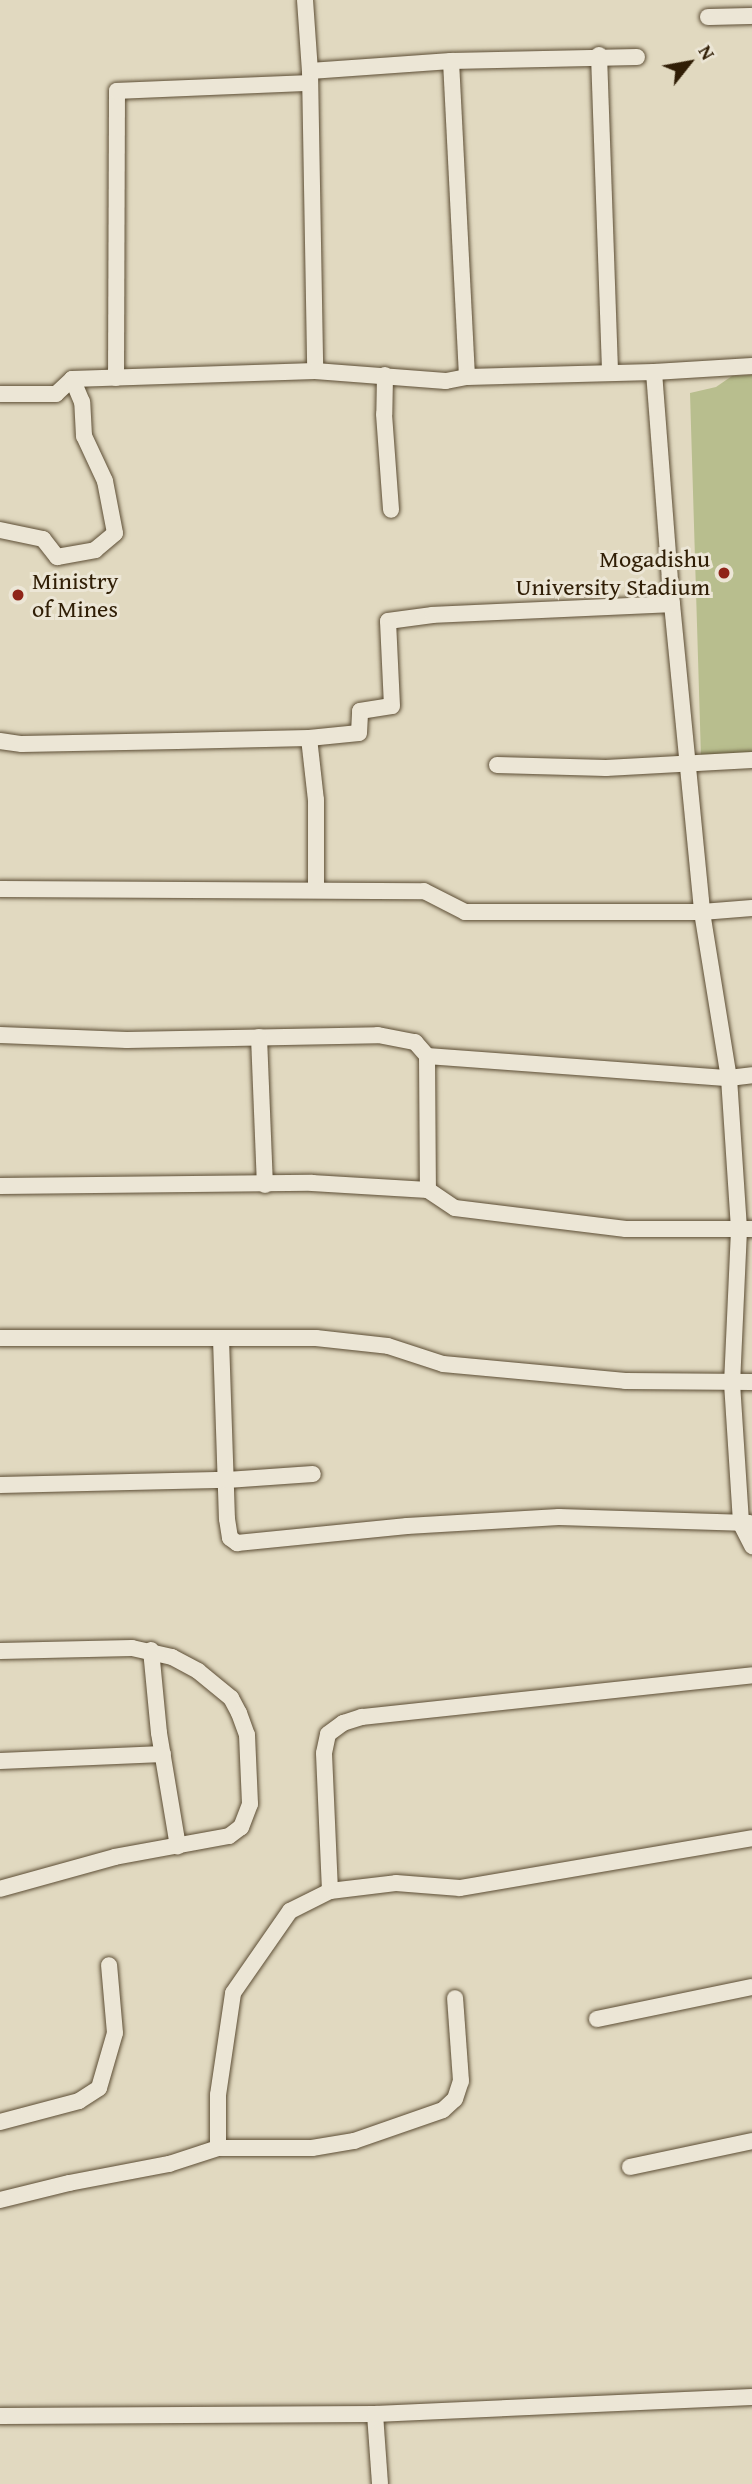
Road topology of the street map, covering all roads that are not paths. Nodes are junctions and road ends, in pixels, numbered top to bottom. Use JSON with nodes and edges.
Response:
{"nodes":[{"id":1,"x":305,"y":0,"type":"edge"},
{"id":2,"x":752,"y":16,"type":"edge"},
{"id":3,"x":708,"y":17,"type":"dead end"},
{"id":4,"x":599,"y":55,"type":"junction"},
{"id":5,"x":637,"y":57,"type":"dead end"},
{"id":6,"x":451,"y":61,"type":"junction"},
{"id":7,"x":309,"y":77,"type":"junction"},
{"id":8,"x":752,"y":366,"type":"edge"},
{"id":9,"x":315,"y":371,"type":"junction"},
{"id":10,"x":610,"y":372,"type":"junction"},
{"id":11,"x":654,"y":372,"type":"junction"},
{"id":12,"x":385,"y":374,"type":"junction"},
{"id":13,"x":467,"y":377,"type":"junction"},
{"id":14,"x":116,"y":378,"type":"junction"},
{"id":15,"x":72,"y":379,"type":"junction"},
{"id":16,"x":0,"y":394,"type":"edge"},
{"id":17,"x":391,"y":510,"type":"dead end"},
{"id":18,"x":0,"y":530,"type":"edge"},
{"id":19,"x":672,"y":604,"type":"junction"},
{"id":20,"x":309,"y":738,"type":"junction"},
{"id":21,"x":0,"y":740,"type":"edge"},
{"id":22,"x":752,"y":760,"type":"edge"},
{"id":23,"x":497,"y":765,"type":"dead end"},
{"id":24,"x":687,"y":765,"type":"junction"},
{"id":25,"x":0,"y":890,"type":"edge"},
{"id":26,"x":316,"y":890,"type":"junction"},
{"id":27,"x":752,"y":908,"type":"edge"},
{"id":28,"x":702,"y":912,"type":"junction"},
{"id":29,"x":0,"y":1035,"type":"edge"},
{"id":30,"x":259,"y":1037,"type":"junction"},
{"id":31,"x":427,"y":1056,"type":"junction"},
{"id":32,"x":752,"y":1075,"type":"edge"},
{"id":33,"x":729,"y":1078,"type":"junction"},
{"id":34,"x":265,"y":1185,"type":"junction"},
{"id":35,"x":0,"y":1186,"type":"edge"},
{"id":36,"x":428,"y":1190,"type":"junction"},
{"id":37,"x":746,"y":1230,"type":"edge"},
{"id":38,"x":0,"y":1338,"type":"edge"},
{"id":39,"x":221,"y":1339,"type":"junction"},
{"id":40,"x":752,"y":1382,"type":"edge"},
{"id":41,"x":732,"y":1383,"type":"junction"},
{"id":42,"x":313,"y":1474,"type":"dead end"},
{"id":43,"x":227,"y":1480,"type":"junction"},
{"id":44,"x":0,"y":1485,"type":"edge"},
{"id":45,"x":747,"y":1524,"type":"edge"},
{"id":46,"x":752,"y":1546,"type":"edge"},
{"id":47,"x":151,"y":1650,"type":"junction"},
{"id":48,"x":0,"y":1651,"type":"edge"},
{"id":49,"x":752,"y":1675,"type":"edge"},
{"id":50,"x":163,"y":1754,"type":"junction"},
{"id":51,"x":0,"y":1761,"type":"edge"},
{"id":52,"x":752,"y":1838,"type":"edge"},
{"id":53,"x":178,"y":1846,"type":"junction"},
{"id":54,"x":0,"y":1889,"type":"edge"},
{"id":55,"x":330,"y":1891,"type":"junction"},
{"id":56,"x":109,"y":1965,"type":"dead end"},
{"id":57,"x":752,"y":1987,"type":"edge"},
{"id":58,"x":455,"y":1998,"type":"dead end"},
{"id":59,"x":597,"y":2019,"type":"dead end"},
{"id":60,"x":0,"y":2122,"type":"edge"},
{"id":61,"x":752,"y":2141,"type":"edge"},
{"id":62,"x":218,"y":2148,"type":"junction"},
{"id":63,"x":630,"y":2167,"type":"dead end"},
{"id":64,"x":0,"y":2200,"type":"edge"},
{"id":65,"x":752,"y":2397,"type":"edge"},
{"id":66,"x":375,"y":2414,"type":"junction"},
{"id":67,"x":0,"y":2416,"type":"edge"},
{"id":68,"x":380,"y":2484,"type":"edge"}],
"edges":[{"from":1,"to":7,"type":"street"},
{"from":2,"to":3,"type":"street"},
{"from":4,"to":5,"type":"street"},
{"from":4,"to":6,"type":"street"},
{"from":4,"to":10,"type":"street"},
{"from":6,"to":7,"type":"street"},
{"from":6,"to":13,"type":"street"},
{"from":7,"to":9,"type":"street"},
{"from":7,"to":14,"type":"street"},
{"from":8,"to":11,"type":"street"},
{"from":9,"to":12,"type":"street"},
{"from":9,"to":14,"type":"street"},
{"from":10,"to":11,"type":"street"},
{"from":10,"to":13,"type":"street"},
{"from":11,"to":19,"type":"street"},
{"from":12,"to":13,"type":"street"},
{"from":12,"to":17,"type":"street"},
{"from":14,"to":15,"type":"street"},
{"from":15,"to":16,"type":"street"},
{"from":15,"to":18,"type":"street"},
{"from":19,"to":20,"type":"street"},
{"from":19,"to":24,"type":"street"},
{"from":20,"to":21,"type":"street"},
{"from":20,"to":26,"type":"street"},
{"from":22,"to":24,"type":"street"},
{"from":23,"to":24,"type":"street"},
{"from":24,"to":28,"type":"street"},
{"from":25,"to":26,"type":"street"},
{"from":26,"to":28,"type":"street"},
{"from":27,"to":28,"type":"street"},
{"from":28,"to":33,"type":"street"},
{"from":29,"to":30,"type":"street"},
{"from":30,"to":31,"type":"street"},
{"from":30,"to":34,"type":"street"},
{"from":31,"to":33,"type":"street"},
{"from":31,"to":36,"type":"street"},
{"from":32,"to":33,"type":"street"},
{"from":33,"to":37,"type":"street"},
{"from":34,"to":35,"type":"street"},
{"from":34,"to":36,"type":"street"},
{"from":36,"to":37,"type":"street"},
{"from":37,"to":41,"type":"street"},
{"from":38,"to":39,"type":"street"},
{"from":39,"to":41,"type":"street"},
{"from":39,"to":43,"type":"street"},
{"from":40,"to":41,"type":"street"},
{"from":41,"to":45,"type":"street"},
{"from":42,"to":43,"type":"street"},
{"from":43,"to":44,"type":"street"},
{"from":43,"to":45,"type":"street"},
{"from":45,"to":46,"type":"street"},
{"from":47,"to":48,"type":"street"},
{"from":47,"to":50,"type":"street"},
{"from":47,"to":53,"type":"street"},
{"from":49,"to":55,"type":"street"},
{"from":50,"to":51,"type":"street"},
{"from":50,"to":53,"type":"street"},
{"from":52,"to":55,"type":"street"},
{"from":53,"to":54,"type":"street"},
{"from":55,"to":62,"type":"street"},
{"from":56,"to":60,"type":"street"},
{"from":57,"to":59,"type":"street"},
{"from":58,"to":62,"type":"street"},
{"from":61,"to":63,"type":"street"},
{"from":62,"to":64,"type":"street"},
{"from":65,"to":66,"type":"street"},
{"from":66,"to":67,"type":"street"},
{"from":66,"to":68,"type":"street"}]}
